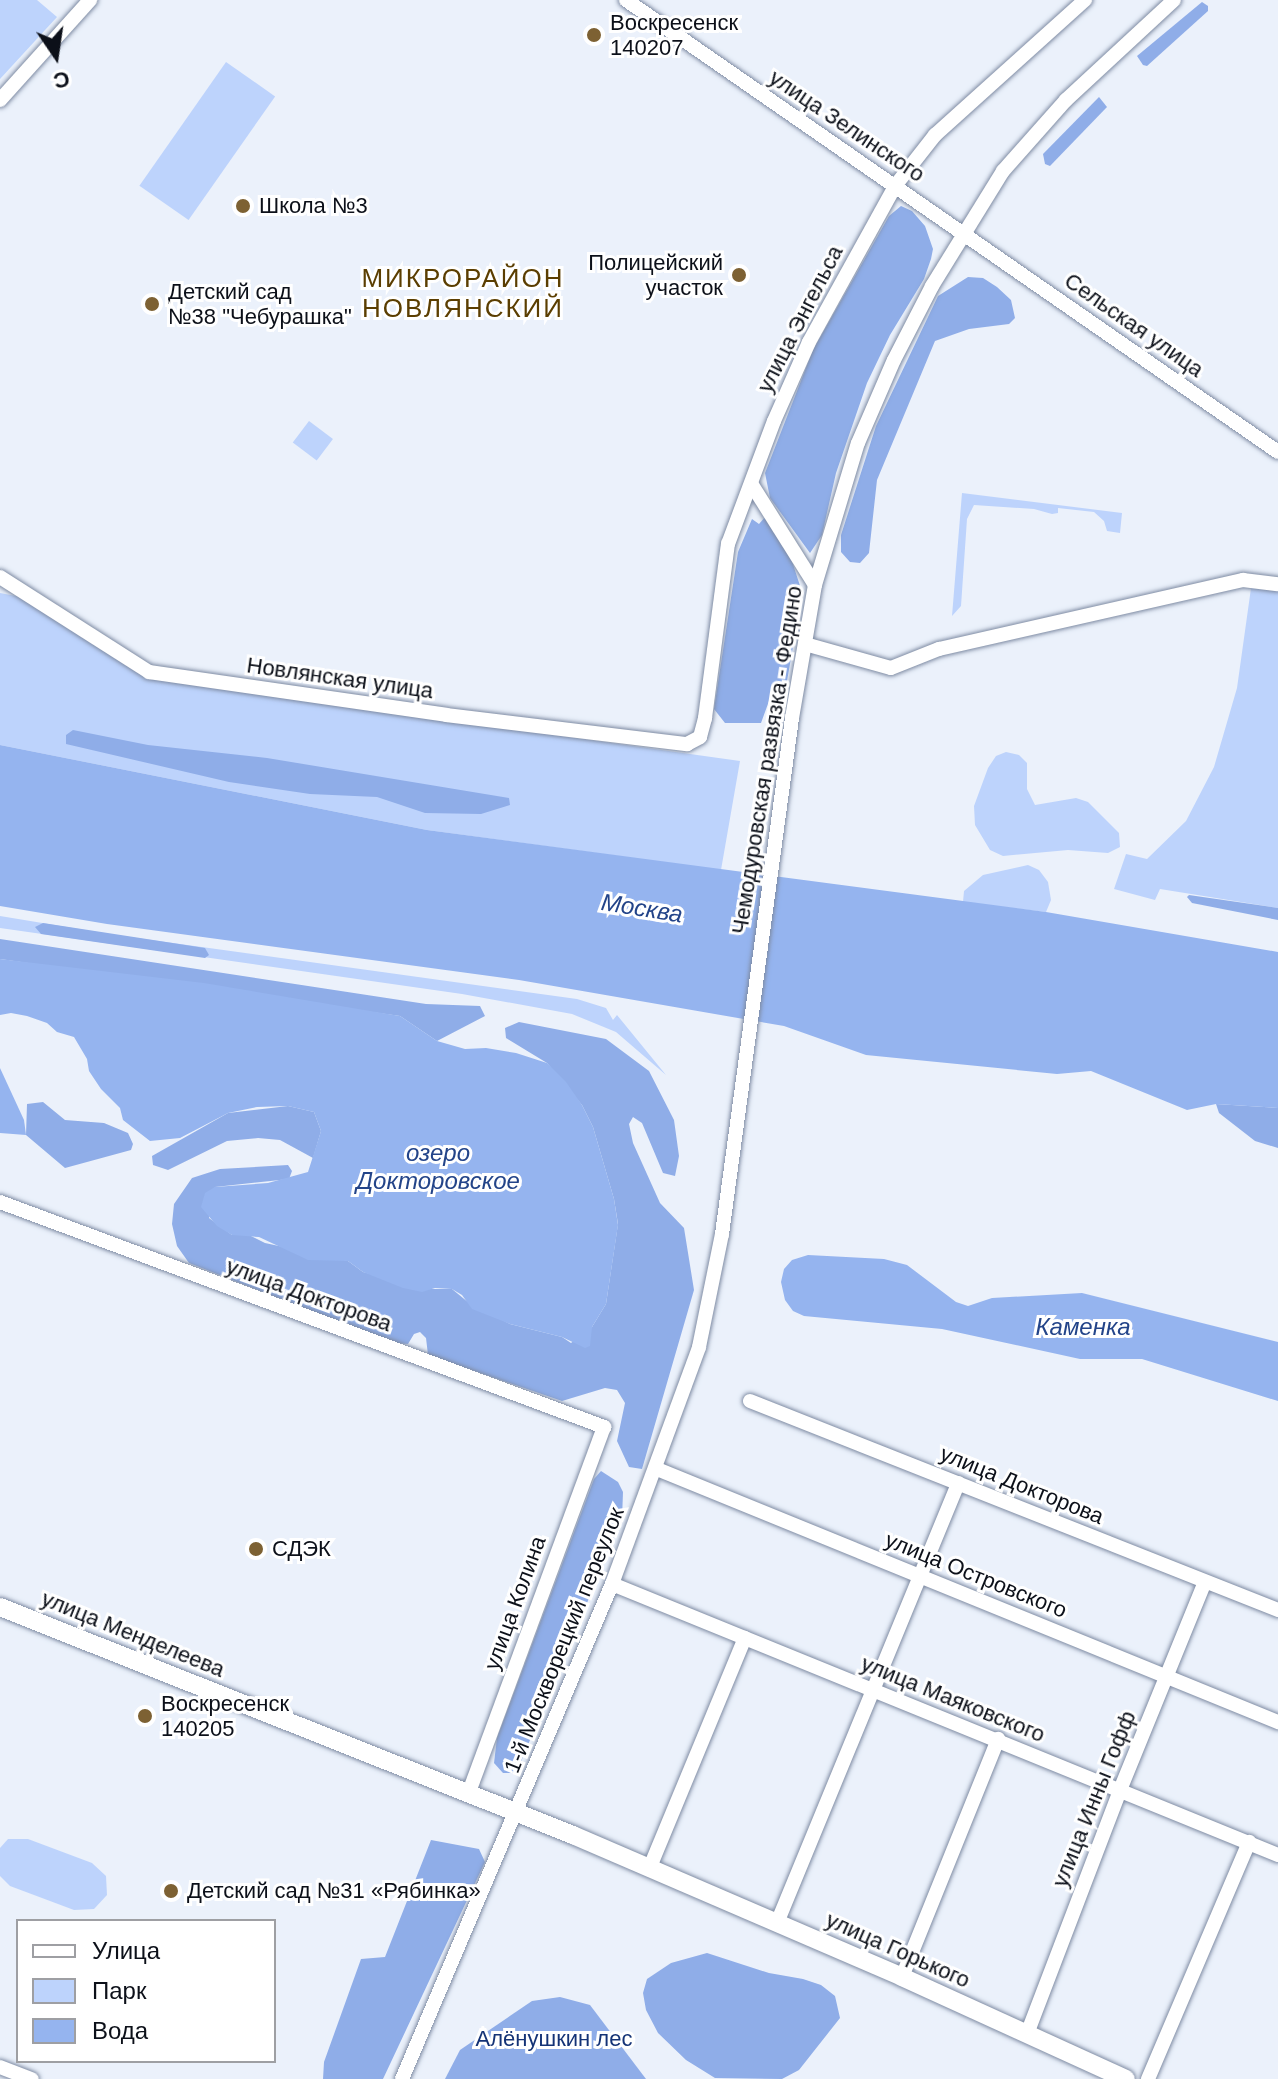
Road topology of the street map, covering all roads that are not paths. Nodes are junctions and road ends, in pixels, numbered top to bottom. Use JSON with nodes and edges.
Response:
{"nodes":[{"id":1,"x":90,"y":0,"type":"edge"},
{"id":2,"x":626,"y":0,"type":"edge"},
{"id":3,"x":1085,"y":0,"type":"edge"},
{"id":4,"x":1174,"y":0,"type":"edge"},
{"id":5,"x":0,"y":100,"type":"edge"},
{"id":6,"x":895,"y":186,"type":"junction"},
{"id":7,"x":965,"y":233,"type":"junction"},
{"id":8,"x":1278,"y":452,"type":"edge"},
{"id":9,"x":757,"y":491,"type":"junction"},
{"id":10,"x":0,"y":577,"type":"edge"},
{"id":11,"x":1278,"y":584,"type":"edge"},
{"id":12,"x":815,"y":585,"type":"junction"},
{"id":13,"x":805,"y":644,"type":"junction"},
{"id":14,"x":700,"y":737,"type":"joint"},
{"id":15,"x":0,"y":1202,"type":"edge"},
{"id":16,"x":727,"y":1205,"type":"joint"},
{"id":17,"x":750,"y":1401,"type":"dead end"},
{"id":18,"x":604,"y":1427,"type":"joint"},
{"id":19,"x":657,"y":1469,"type":"junction"},
{"id":20,"x":958,"y":1483,"type":"junction"},
{"id":21,"x":920,"y":1575,"type":"junction"},
{"id":22,"x":1205,"y":1582,"type":"junction"},
{"id":23,"x":612,"y":1584,"type":"junction"},
{"id":24,"x":0,"y":1607,"type":"edge"},
{"id":25,"x":1278,"y":1610,"type":"edge"},
{"id":26,"x":745,"y":1638,"type":"junction"},
{"id":27,"x":1166,"y":1678,"type":"junction"},
{"id":28,"x":872,"y":1691,"type":"junction"},
{"id":29,"x":1278,"y":1722,"type":"edge"},
{"id":30,"x":998,"y":1739,"type":"junction"},
{"id":31,"x":1120,"y":1790,"type":"junction"},
{"id":32,"x":468,"y":1794,"type":"junction"},
{"id":33,"x":516,"y":1811,"type":"junction"},
{"id":34,"x":1249,"y":1842,"type":"junction"},
{"id":35,"x":1278,"y":1855,"type":"edge"},
{"id":36,"x":650,"y":1867,"type":"junction"},
{"id":37,"x":777,"y":1923,"type":"junction"},
{"id":38,"x":902,"y":1977,"type":"junction"},
{"id":39,"x":1027,"y":2034,"type":"junction"},
{"id":40,"x":0,"y":2067,"type":"edge"},
{"id":41,"x":32,"y":2079,"type":"edge"},
{"id":42,"x":402,"y":2079,"type":"edge"},
{"id":43,"x":1126,"y":2079,"type":"edge"},
{"id":44,"x":1148,"y":2079,"type":"edge"}],
"edges":[{"from":1,"to":5,"type":"street"},
{"from":2,"to":6,"type":"street","name":"улица Зелинского"},
{"from":3,"to":6,"type":"street","name":"улица Энгельса"},
{"from":4,"to":7,"type":"street","name":"Чемодуровская развязка - Федино"},
{"from":6,"to":7,"type":"street","name":"улица Зелинского"},
{"from":6,"to":9,"type":"street","name":"улица Энгельса"},
{"from":7,"to":8,"type":"street","name":"Сельская улица"},
{"from":7,"to":12,"type":"street","name":"Чемодуровская развязка - Федино"},
{"from":9,"to":12,"type":"street"},
{"from":9,"to":14,"type":"street","name":"улица Энгельса"},
{"from":10,"to":14,"type":"street","name":"Новлянская улица"},
{"from":11,"to":13,"type":"street"},
{"from":12,"to":13,"type":"street","name":"Чемодуровская развязка - Федино"},
{"from":13,"to":16,"type":"street","name":"Чемодуровская развязка - Федино"},
{"from":15,"to":18,"type":"street","name":"улица Докторова"},
{"from":16,"to":19,"type":"street","name":"1-й Москворецкий переулок"},
{"from":17,"to":20,"type":"street","name":"улица Докторова"},
{"from":18,"to":32,"type":"street","name":"улица Колина"},
{"from":19,"to":21,"type":"street","name":"улица Островского"},
{"from":19,"to":23,"type":"street","name":"1-й Москворецкий переулок"},
{"from":20,"to":21,"type":"street"},
{"from":20,"to":22,"type":"street","name":"улица Докторова"},
{"from":21,"to":27,"type":"street","name":"улица Островского"},
{"from":21,"to":28,"type":"street"},
{"from":22,"to":25,"type":"street","name":"улица Докторова"},
{"from":22,"to":27,"type":"street","name":"улица Инны Гофф"},
{"from":23,"to":26,"type":"street","name":"улица Маяковского"},
{"from":23,"to":33,"type":"street","name":"1-й Москворецкий переулок"},
{"from":24,"to":32,"type":"main road","name":"улица Менделеева"},
{"from":26,"to":28,"type":"street","name":"улица Маяковского"},
{"from":26,"to":36,"type":"street"},
{"from":27,"to":29,"type":"street","name":"улица Островского"},
{"from":27,"to":31,"type":"street","name":"улица Инны Гофф"},
{"from":28,"to":30,"type":"street","name":"улица Маяковского"},
{"from":28,"to":37,"type":"street"},
{"from":30,"to":31,"type":"street","name":"улица Маяковского"},
{"from":30,"to":38,"type":"street"},
{"from":31,"to":34,"type":"street","name":"улица Маяковского"},
{"from":31,"to":39,"type":"street","name":"улица Инны Гофф"},
{"from":32,"to":33,"type":"main road","name":"улица Менделеева"},
{"from":33,"to":36,"type":"main road","name":"улица Горького"},
{"from":33,"to":42,"type":"street","name":"1-й Москворецкий переулок"},
{"from":34,"to":35,"type":"street","name":"улица Маяковского"},
{"from":34,"to":44,"type":"street"},
{"from":36,"to":37,"type":"main road","name":"улица Горького"},
{"from":37,"to":38,"type":"main road","name":"улица Горького"},
{"from":38,"to":39,"type":"main road","name":"улица Горького"},
{"from":39,"to":43,"type":"main road","name":"улица Горького"},
{"from":40,"to":41,"type":"street"}]}
